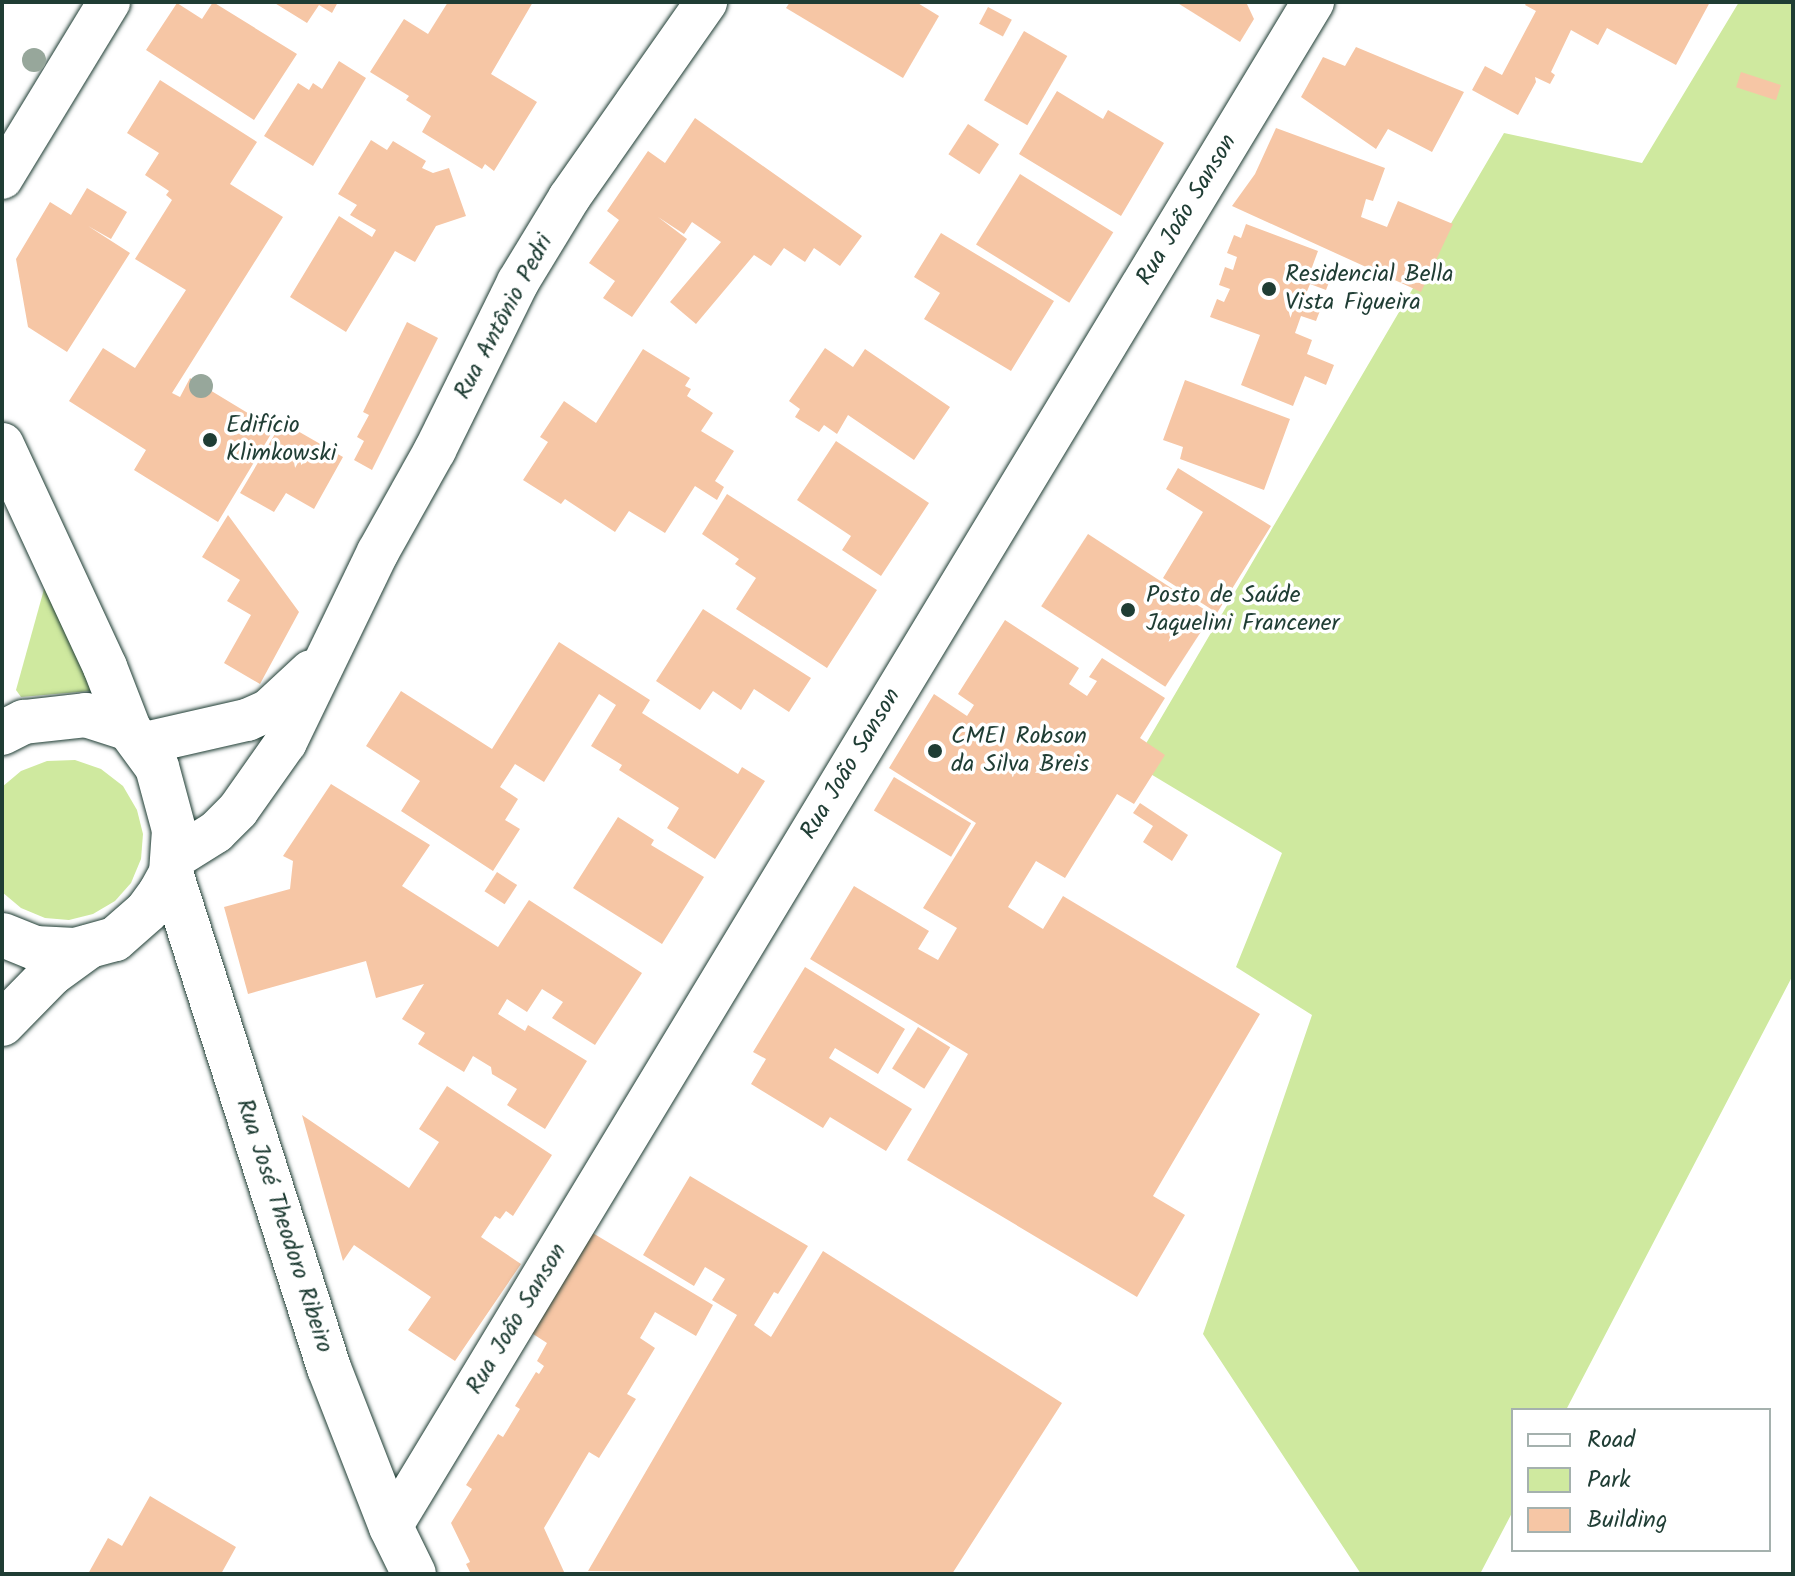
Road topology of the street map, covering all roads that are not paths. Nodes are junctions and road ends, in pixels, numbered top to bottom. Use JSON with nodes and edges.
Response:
{"nodes":[{"id":1,"x":109,"y":2,"type":"edge"},
{"id":2,"x":706,"y":2,"type":"edge"},
{"id":3,"x":1313,"y":2,"type":"edge"},
{"id":4,"x":2,"y":178,"type":"edge"},
{"id":5,"x":2,"y":445,"type":"edge"},
{"id":6,"x":331,"y":650,"type":"junction"},
{"id":7,"x":2,"y":733,"type":"edge"},
{"id":8,"x":135,"y":736,"type":"junction"},
{"id":9,"x":172,"y":866,"type":"junction"},
{"id":10,"x":2,"y":935,"type":"edge"},
{"id":11,"x":88,"y":947,"type":"junction"},
{"id":12,"x":2,"y":1024,"type":"edge"},
{"id":13,"x":391,"y":1527,"type":"junction"},
{"id":14,"x":414,"y":1574,"type":"edge"}],
"edges":[{"from":1,"to":4,"type":"street"},
{"from":2,"to":6,"type":"street","name":"Rua Antônio Pedri"},
{"from":3,"to":13,"type":"street","name":"Rua João Sanson"},
{"from":5,"to":8,"type":"main road"},
{"from":6,"to":8,"type":"street","name":"Rua Antônio Pedri"},
{"from":6,"to":9,"type":"street","name":"Rua Antônio Pedri"},
{"from":7,"to":8,"type":"main road"},
{"from":8,"to":9,"type":"main road","name":"Rua José Theodoro Ribeiro"},
{"from":9,"to":11,"type":"main road"},
{"from":9,"to":13,"type":"main road","name":"Rua José Theodoro Ribeiro"},
{"from":10,"to":11,"type":"main road"},
{"from":11,"to":12,"type":"main road"},
{"from":13,"to":14,"type":"main road","name":"Rua José Theodoro Ribeiro"}]}
